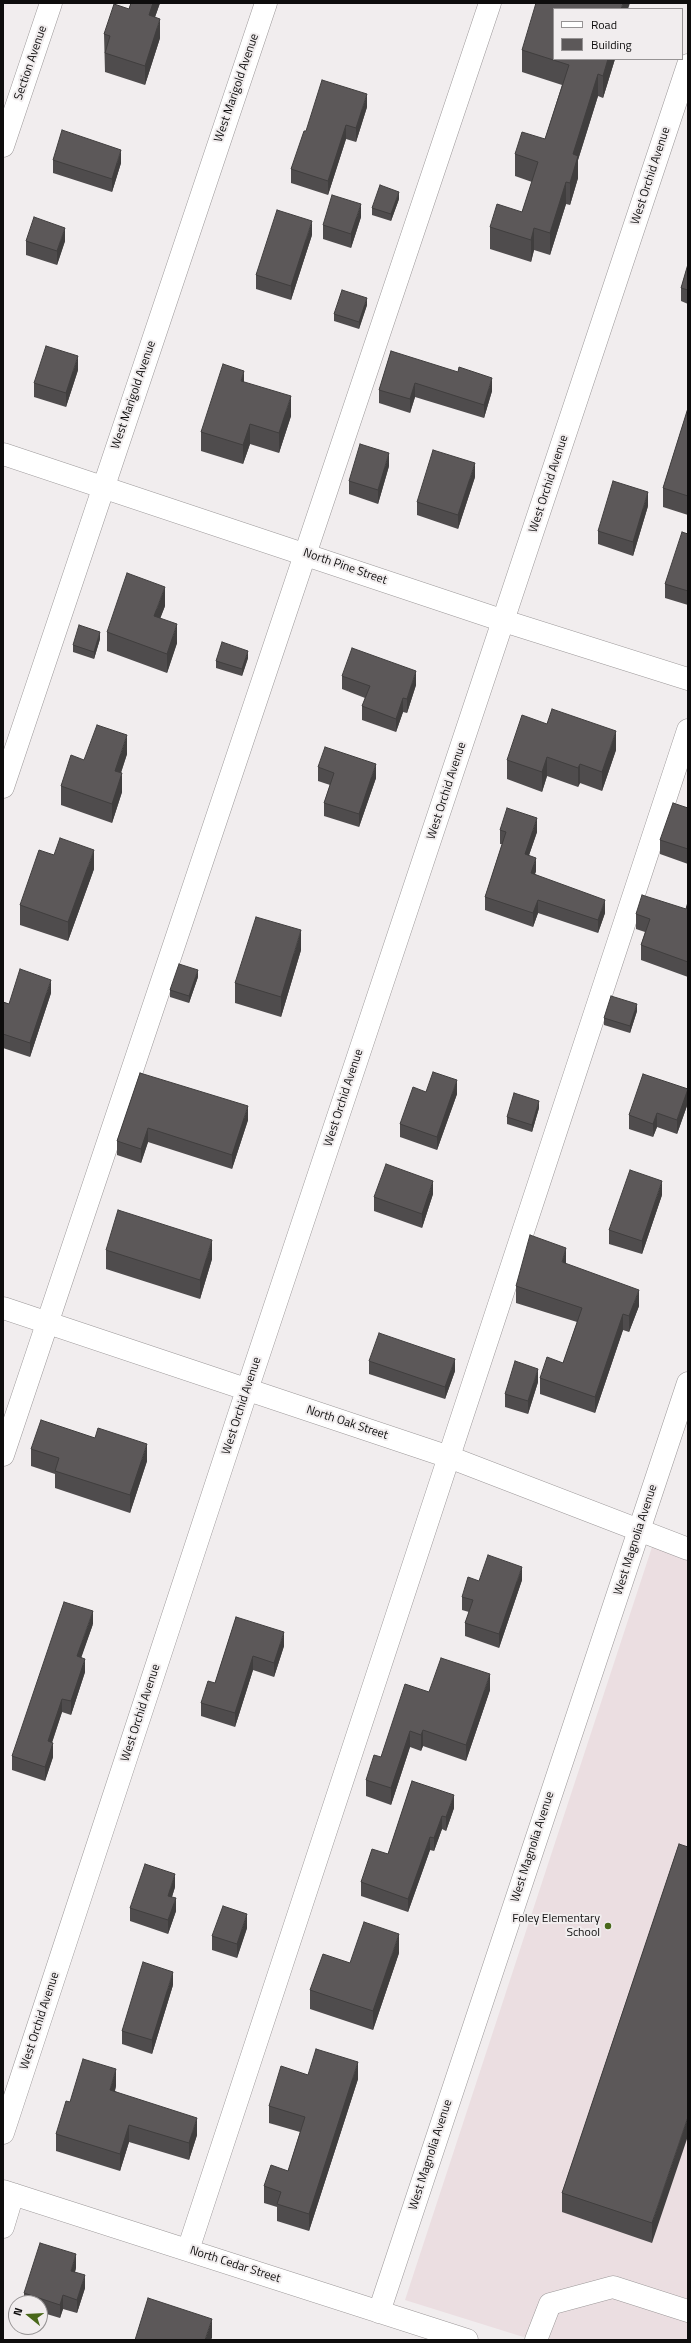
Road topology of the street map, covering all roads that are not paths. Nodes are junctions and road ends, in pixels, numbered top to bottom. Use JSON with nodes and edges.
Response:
{"nodes":[{"id":1,"x":51,"y":3,"type":"edge"},
{"id":2,"x":266,"y":3,"type":"edge"},
{"id":3,"x":490,"y":3,"type":"edge"},
{"id":4,"x":688,"y":65,"type":"edge"},
{"id":5,"x":3,"y":146,"type":"edge"},
{"id":6,"x":3,"y":454,"type":"edge"},
{"id":7,"x":104,"y":487,"type":"junction"},
{"id":8,"x":306,"y":554,"type":"junction"},
{"id":9,"x":504,"y":621,"type":"junction"},
{"id":10,"x":688,"y":679,"type":"edge"},
{"id":11,"x":688,"y":730,"type":"edge"},
{"id":12,"x":3,"y":787,"type":"edge"},
{"id":13,"x":3,"y":1308,"type":"edge"},
{"id":14,"x":46,"y":1323,"type":"junction"},
{"id":15,"x":688,"y":1383,"type":"edge"},
{"id":16,"x":247,"y":1390,"type":"junction"},
{"id":17,"x":3,"y":1456,"type":"edge"},
{"id":18,"x":449,"y":1457,"type":"junction"},
{"id":19,"x":639,"y":1530,"type":"junction"},
{"id":20,"x":688,"y":1549,"type":"edge"},
{"id":21,"x":3,"y":2133,"type":"edge"},
{"id":22,"x":8,"y":2193,"type":"edge"},
{"id":23,"x":3,"y":2227,"type":"edge"},
{"id":24,"x":188,"y":2250,"type":"junction"},
{"id":25,"x":688,"y":2311,"type":"edge"},
{"id":26,"x":379,"y":2312,"type":"junction"},
{"id":27,"x":467,"y":2340,"type":"edge"},
{"id":28,"x":536,"y":2340,"type":"edge"}],
"edges":[{"from":1,"to":5,"type":"street","name":"Section Avenue"},
{"from":2,"to":7,"type":"street","name":"West Marigold Avenue"},
{"from":3,"to":8,"type":"street"},
{"from":4,"to":9,"type":"street","name":"West Orchid Avenue"},
{"from":6,"to":7,"type":"street","name":"North Pine Street"},
{"from":7,"to":8,"type":"street","name":"North Pine Street"},
{"from":7,"to":12,"type":"street","name":"West Marigold Avenue"},
{"from":8,"to":9,"type":"street","name":"North Pine Street"},
{"from":8,"to":14,"type":"street"},
{"from":9,"to":10,"type":"street","name":"North Pine Street"},
{"from":9,"to":16,"type":"street","name":"West Orchid Avenue"},
{"from":11,"to":18,"type":"street"},
{"from":13,"to":14,"type":"street","name":"North Oak Street"},
{"from":14,"to":16,"type":"street","name":"North Oak Street"},
{"from":14,"to":17,"type":"street"},
{"from":15,"to":19,"type":"street","name":"West Magnolia Avenue"},
{"from":16,"to":18,"type":"street","name":"North Oak Street"},
{"from":16,"to":21,"type":"street","name":"West Orchid Avenue"},
{"from":18,"to":19,"type":"street","name":"North Oak Street"},
{"from":18,"to":24,"type":"street"},
{"from":19,"to":20,"type":"street","name":"North Oak Street"},
{"from":19,"to":26,"type":"street","name":"West Magnolia Avenue"},
{"from":22,"to":23,"type":"street"},
{"from":22,"to":24,"type":"street","name":"North Cedar Street"},
{"from":24,"to":26,"type":"street","name":"North Cedar Street"},
{"from":25,"to":28,"type":"street"},
{"from":26,"to":27,"type":"street","name":"North Cedar Street"}]}
